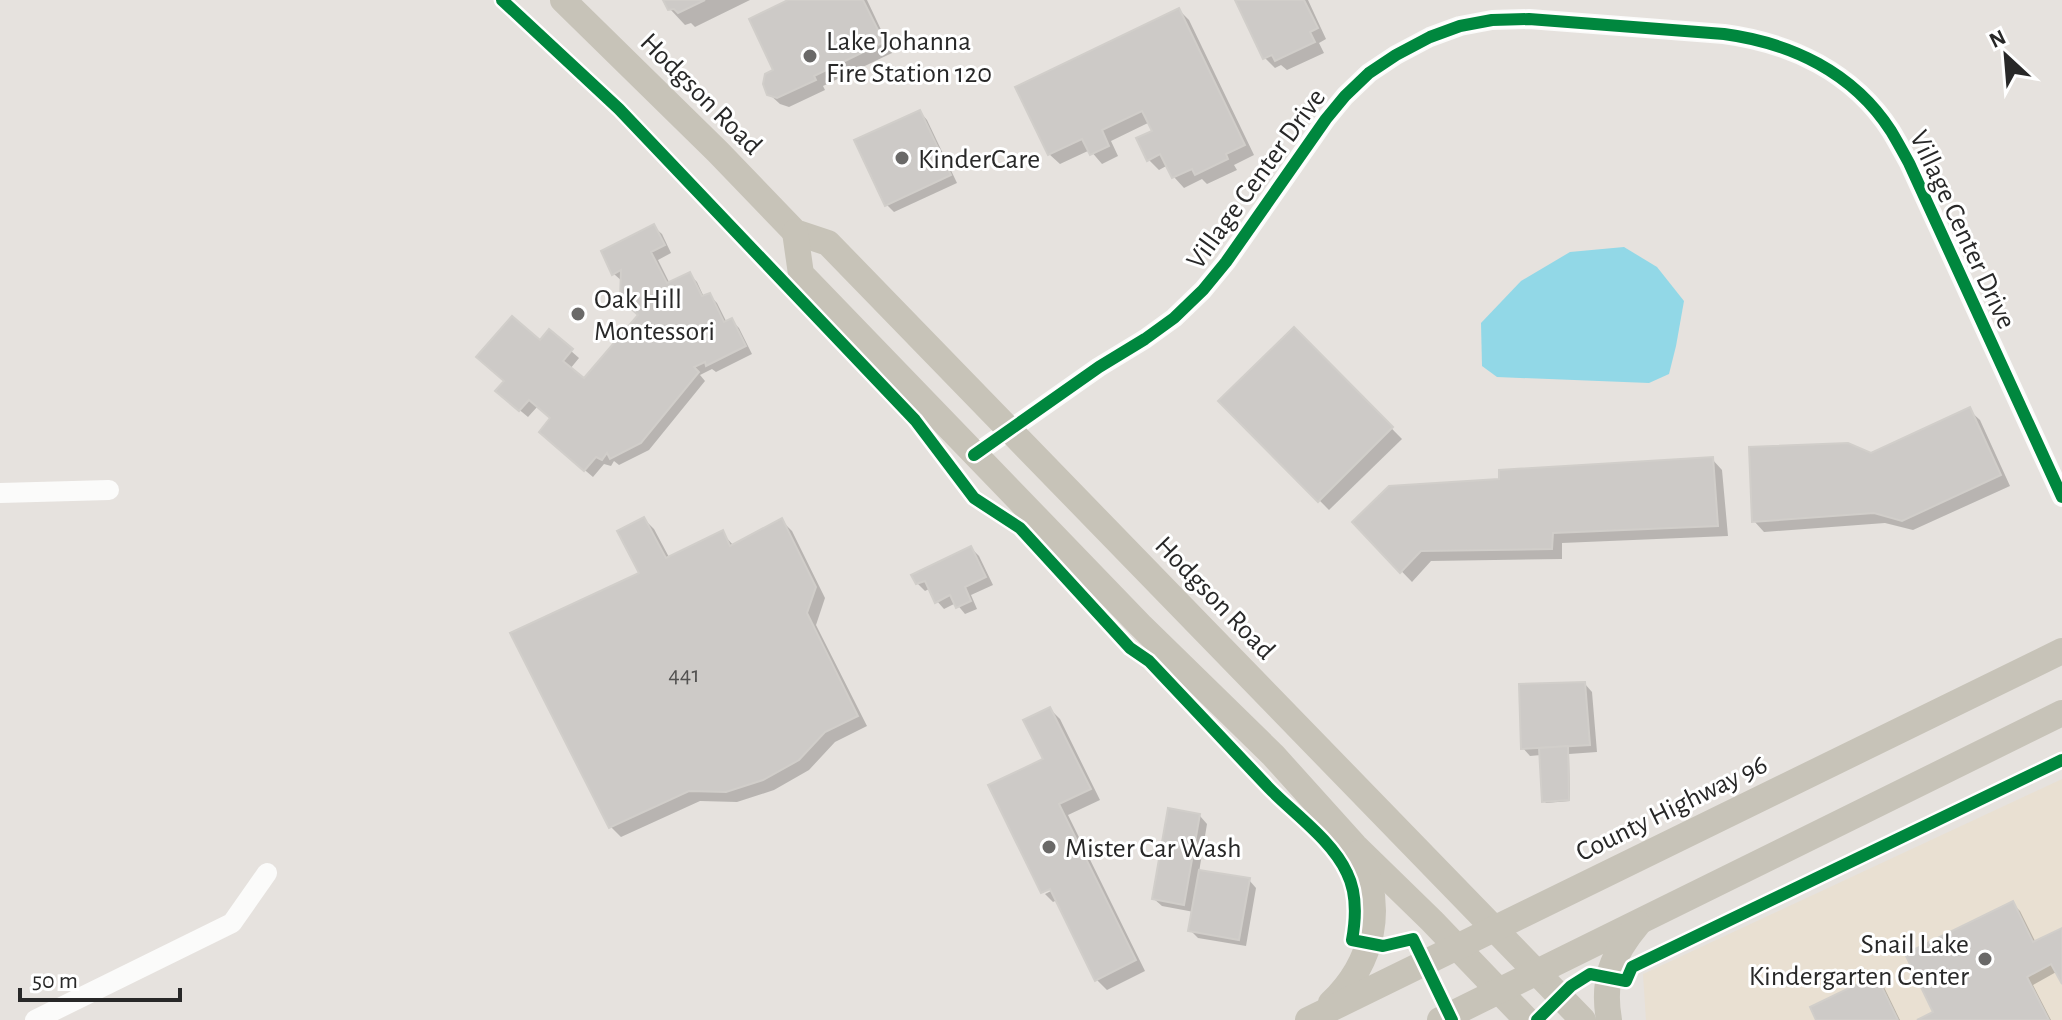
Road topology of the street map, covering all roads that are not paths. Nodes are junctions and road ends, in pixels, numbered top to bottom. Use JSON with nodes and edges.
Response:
{"nodes":[{"id":1,"x":563,"y":0,"type":"edge"},
{"id":2,"x":795,"y":232,"type":"junction"},
{"id":3,"x":1009,"y":430,"type":"junction"},
{"id":4,"x":974,"y":455,"type":"junction"},
{"id":5,"x":109,"y":490,"type":"dead end"},
{"id":6,"x":0,"y":493,"type":"edge"},
{"id":7,"x":2062,"y":497,"type":"edge"},
{"id":8,"x":2062,"y":651,"type":"edge"},
{"id":9,"x":2062,"y":713,"type":"edge"},
{"id":10,"x":1355,"y":846,"type":"junction"},
{"id":11,"x":267,"y":873,"type":"dead end"},
{"id":12,"x":1642,"y":920,"type":"junction"},
{"id":13,"x":1495,"y":929,"type":"junction"},
{"id":14,"x":1458,"y":948,"type":"junction"},
{"id":15,"x":1538,"y":971,"type":"junction"},
{"id":16,"x":1499,"y":991,"type":"junction"},
{"id":17,"x":1314,"y":1017,"type":"edge"},
{"id":18,"x":35,"y":1020,"type":"edge"},
{"id":19,"x":1440,"y":1020,"type":"edge"},
{"id":20,"x":1527,"y":1020,"type":"edge"},
{"id":21,"x":1583,"y":1020,"type":"edge"},
{"id":22,"x":1609,"y":1020,"type":"edge"}],
"edges":[{"from":1,"to":2,"type":"main road","name":"Hodgson Road"},
{"from":2,"to":3,"type":"main road","name":"Hodgson Road"},
{"from":2,"to":4,"type":"main road"},
{"from":3,"to":4,"type":"street","name":"Village Center Drive"},
{"from":3,"to":7,"type":"street","name":"Village Center Drive"},
{"from":3,"to":13,"type":"main road","name":"Hodgson Road"},
{"from":4,"to":10,"type":"main road"},
{"from":5,"to":6,"type":"street"},
{"from":8,"to":13,"type":"main road","name":"County Highway 96"},
{"from":9,"to":12,"type":"main road"},
{"from":10,"to":14,"type":"main road"},
{"from":10,"to":17,"type":"main road"},
{"from":11,"to":18,"type":"street"},
{"from":12,"to":15,"type":"main road"},
{"from":12,"to":22,"type":"main road"},
{"from":13,"to":14,"type":"main road","name":"County Highway 96"},
{"from":13,"to":15,"type":"main road","name":"Hodgson Road"},
{"from":14,"to":16,"type":"main road"},
{"from":14,"to":17,"type":"main road","name":"County Highway 96"},
{"from":15,"to":16,"type":"main road"},
{"from":15,"to":21,"type":"main road","name":"Hodgson Road"},
{"from":16,"to":19,"type":"main road"},
{"from":16,"to":20,"type":"main road"}]}
